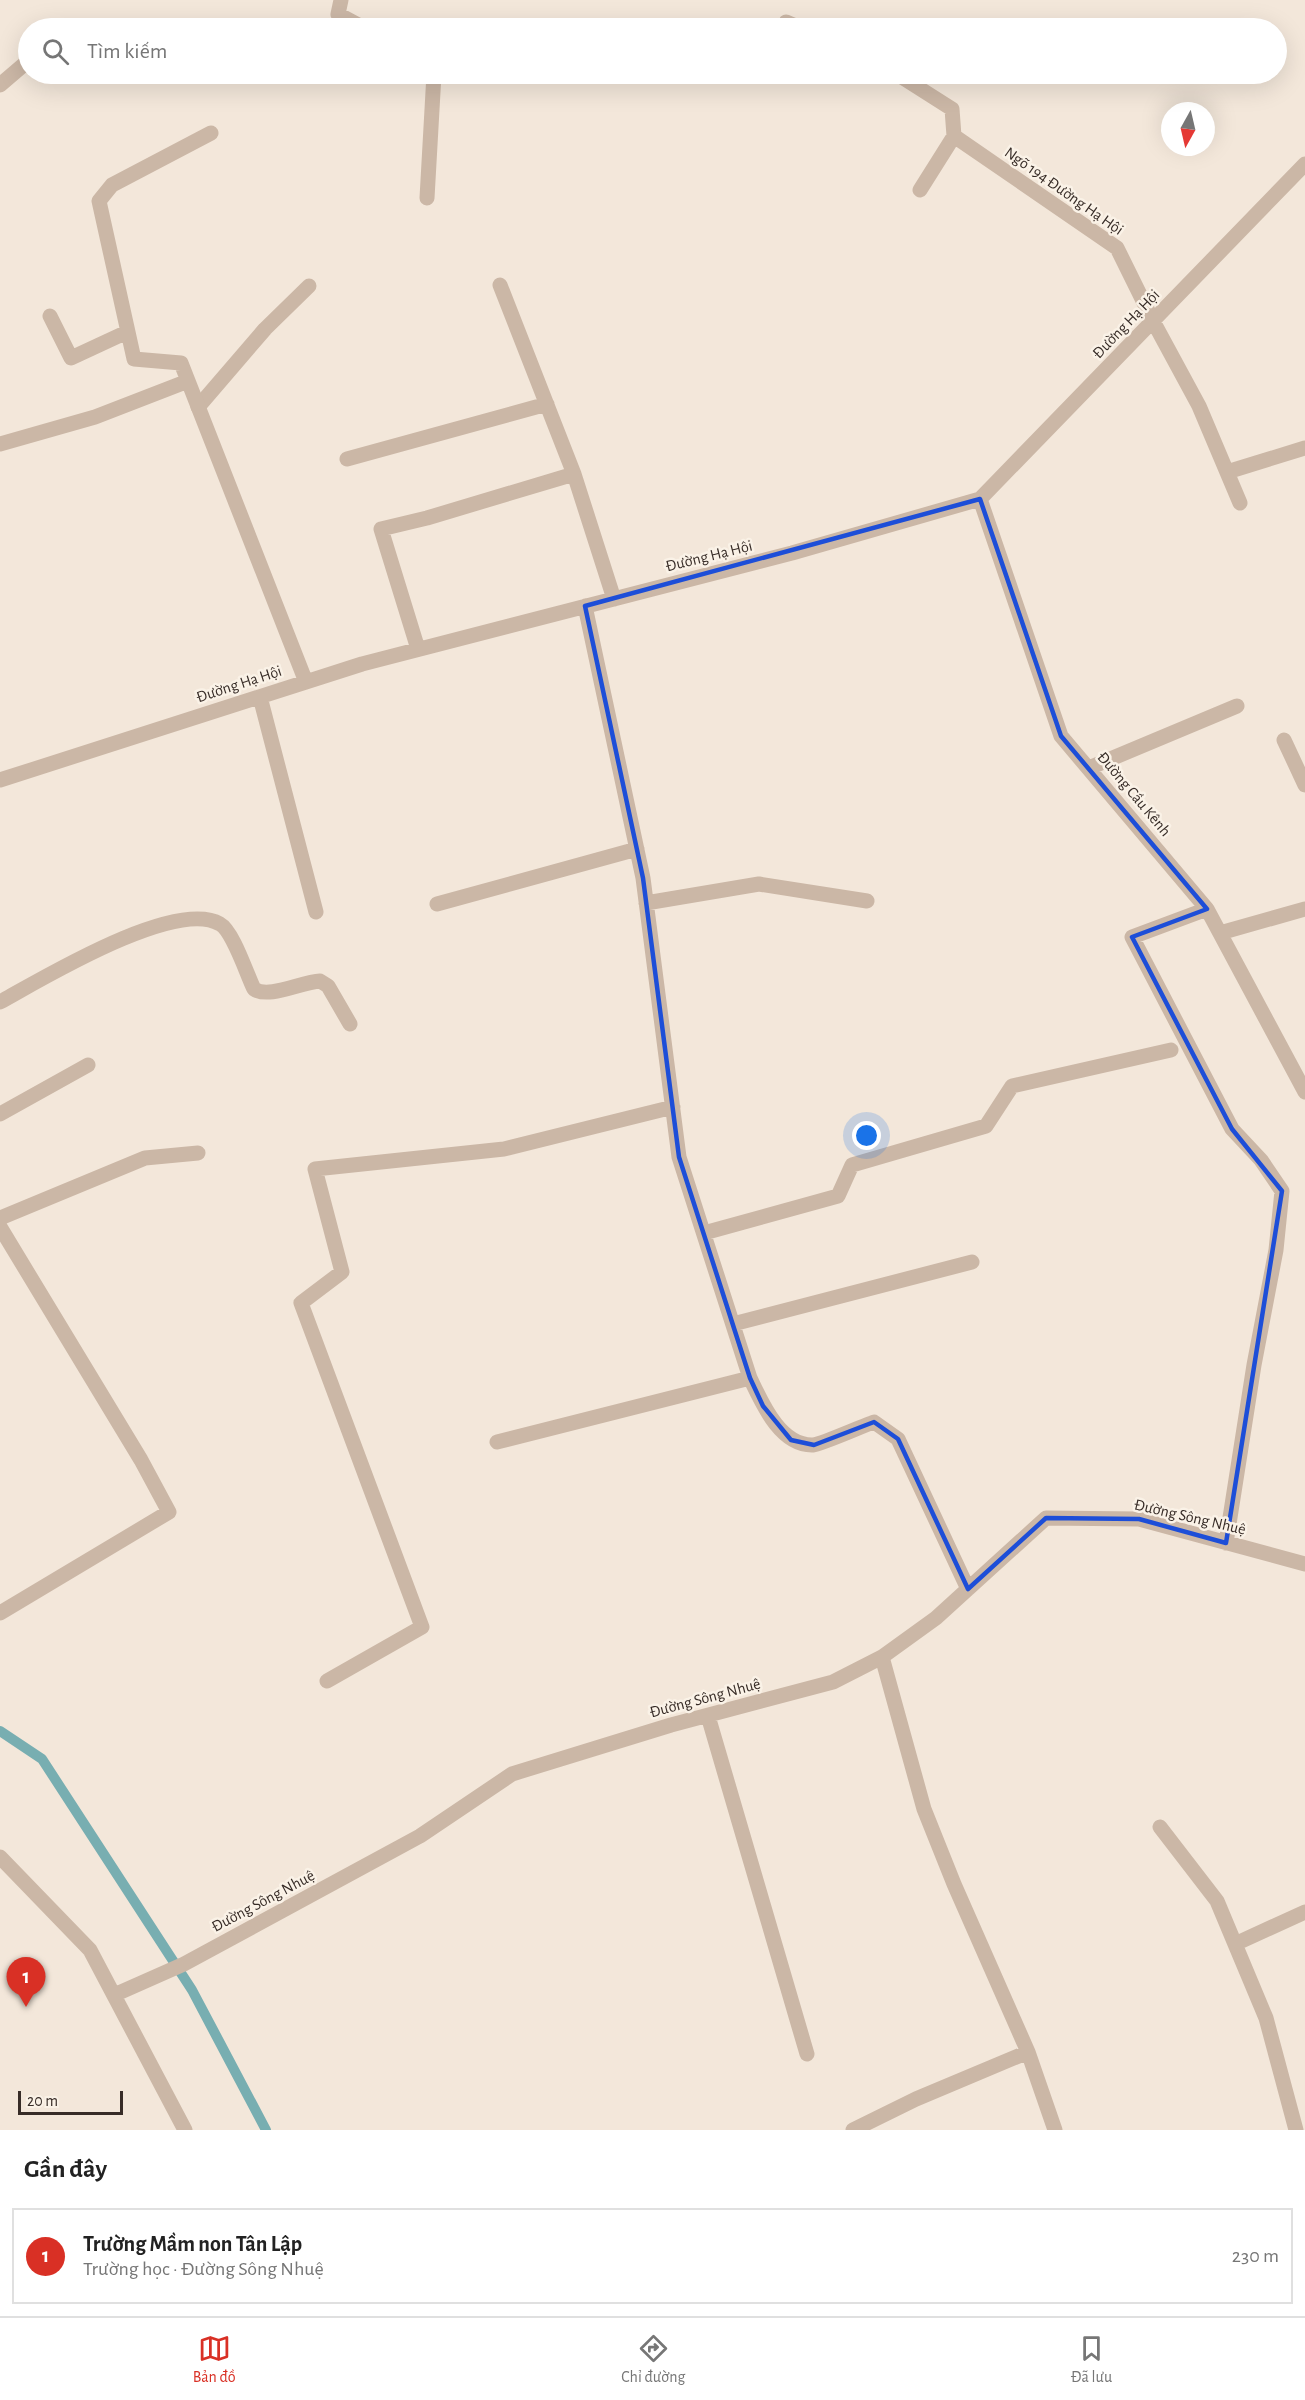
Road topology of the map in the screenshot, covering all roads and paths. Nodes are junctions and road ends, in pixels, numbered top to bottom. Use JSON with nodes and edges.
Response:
{"nodes":[{"id":1,"x":341,"y":0,"type":"edge"},
{"id":2,"x":345,"y":18,"type":"edge"},
{"id":3,"x":18,"y":70,"type":"edge"},
{"id":4,"x":433,"y":84,"type":"edge"},
{"id":5,"x":913,"y":84,"type":"edge"},
{"id":6,"x":0,"y":85,"type":"edge"},
{"id":7,"x":211,"y":133,"type":"dead end"},
{"id":8,"x":954,"y":136,"type":"junction"},
{"id":9,"x":1305,"y":164,"type":"edge"},
{"id":10,"x":920,"y":190,"type":"dead end"},
{"id":11,"x":427,"y":198,"type":"dead end"},
{"id":12,"x":500,"y":285,"type":"dead end"},
{"id":13,"x":309,"y":286,"type":"dead end"},
{"id":14,"x":50,"y":316,"type":"dead end"},
{"id":15,"x":1153,"y":321,"type":"junction"},
{"id":16,"x":127,"y":332,"type":"junction"},
{"id":17,"x":188,"y":381,"type":"junction"},
{"id":18,"x":547,"y":405,"type":"junction"},
{"id":19,"x":198,"y":407,"type":"junction"},
{"id":20,"x":0,"y":444,"type":"edge"},
{"id":21,"x":1305,"y":448,"type":"edge"},
{"id":22,"x":347,"y":459,"type":"dead end"},
{"id":23,"x":1227,"y":472,"type":"junction"},
{"id":24,"x":574,"y":474,"type":"junction"},
{"id":25,"x":980,"y":499,"type":"junction"},
{"id":26,"x":1240,"y":503,"type":"dead end"},
{"id":27,"x":614,"y":599,"type":"junction"},
{"id":28,"x":585,"y":606,"type":"junction"},
{"id":29,"x":418,"y":649,"type":"junction"},
{"id":30,"x":306,"y":682,"type":"junction"},
{"id":31,"x":260,"y":696,"type":"junction"},
{"id":32,"x":1237,"y":706,"type":"dead end"},
{"id":33,"x":1284,"y":740,"type":"dead end"},
{"id":34,"x":1089,"y":768,"type":"junction"},
{"id":35,"x":0,"y":780,"type":"edge"},
{"id":36,"x":1305,"y":785,"type":"edge"},
{"id":37,"x":637,"y":849,"type":"junction"},
{"id":38,"x":867,"y":901,"type":"dead end"},
{"id":39,"x":646,"y":903,"type":"junction"},
{"id":40,"x":437,"y":904,"type":"dead end"},
{"id":41,"x":1207,"y":909,"type":"junction"},
{"id":42,"x":1305,"y":909,"type":"edge"},
{"id":43,"x":316,"y":912,"type":"dead end"},
{"id":44,"x":1220,"y":933,"type":"junction"},
{"id":45,"x":0,"y":1002,"type":"edge"},
{"id":46,"x":350,"y":1024,"type":"dead end"},
{"id":47,"x":1171,"y":1050,"type":"dead end"},
{"id":48,"x":88,"y":1065,"type":"dead end"},
{"id":49,"x":1305,"y":1092,"type":"edge"},
{"id":50,"x":673,"y":1107,"type":"junction"},
{"id":51,"x":0,"y":1114,"type":"edge"},
{"id":52,"x":198,"y":1153,"type":"dead end"},
{"id":53,"x":0,"y":1218,"type":"edge"},
{"id":54,"x":0,"y":1227,"type":"edge"},
{"id":55,"x":704,"y":1233,"type":"junction"},
{"id":56,"x":972,"y":1262,"type":"dead end"},
{"id":57,"x":733,"y":1324,"type":"junction"},
{"id":58,"x":750,"y":1378,"type":"junction"},
{"id":59,"x":497,"y":1442,"type":"dead end"},
{"id":60,"x":1226,"y":1543,"type":"junction"},
{"id":61,"x":1305,"y":1564,"type":"edge"},
{"id":62,"x":968,"y":1589,"type":"junction"},
{"id":63,"x":0,"y":1613,"type":"edge"},
{"id":64,"x":882,"y":1657,"type":"junction"},
{"id":65,"x":327,"y":1681,"type":"dead end"},
{"id":66,"x":708,"y":1716,"type":"junction"},
{"id":67,"x":1160,"y":1827,"type":"dead end"},
{"id":68,"x":0,"y":1857,"type":"edge"},
{"id":69,"x":1305,"y":1912,"type":"edge"},
{"id":70,"x":1235,"y":1944,"type":"junction"},
{"id":71,"x":114,"y":1995,"type":"junction"},
{"id":72,"x":1028,"y":2052,"type":"junction"},
{"id":73,"x":807,"y":2054,"type":"dead end"},
{"id":74,"x":185,"y":2130,"type":"edge"},
{"id":75,"x":853,"y":2130,"type":"edge"},
{"id":76,"x":1055,"y":2130,"type":"edge"},
{"id":77,"x":1296,"y":2130,"type":"edge"}],
"edges":[{"from":1,"to":2,"type":"street"},
{"from":3,"to":6,"type":"street"},
{"from":4,"to":11,"type":"street"},
{"from":5,"to":8,"type":"street"},
{"from":7,"to":16,"type":"street"},
{"from":8,"to":10,"type":"street"},
{"from":8,"to":15,"type":"street","name":"Ngõ 194 Đường Hạ Hội"},
{"from":9,"to":15,"type":"street","name":"Đường Hạ Hội"},
{"from":12,"to":18,"type":"street"},
{"from":13,"to":19,"type":"street"},
{"from":14,"to":16,"type":"street"},
{"from":15,"to":23,"type":"street","name":"Ngõ 194 Đường Hạ Hội"},
{"from":15,"to":25,"type":"street","name":"Đường Hạ Hội"},
{"from":16,"to":17,"type":"street"},
{"from":17,"to":19,"type":"street"},
{"from":17,"to":20,"type":"street"},
{"from":18,"to":22,"type":"street"},
{"from":18,"to":24,"type":"street"},
{"from":19,"to":30,"type":"street"},
{"from":21,"to":23,"type":"street"},
{"from":23,"to":26,"type":"street","name":"Ngõ 194 Đường Hạ Hội"},
{"from":24,"to":27,"type":"street"},
{"from":24,"to":29,"type":"street"},
{"from":25,"to":27,"type":"street","name":"Đường Hạ Hội"},
{"from":25,"to":34,"type":"street","name":"Đường Cầu Kênh"},
{"from":27,"to":28,"type":"street","name":"Đường Hạ Hội"},
{"from":28,"to":29,"type":"street","name":"Đường Hạ Hội"},
{"from":28,"to":37,"type":"street"},
{"from":29,"to":30,"type":"street","name":"Đường Hạ Hội"},
{"from":30,"to":31,"type":"street","name":"Đường Hạ Hội"},
{"from":31,"to":35,"type":"street","name":"Đường Hạ Hội"},
{"from":31,"to":43,"type":"street"},
{"from":32,"to":34,"type":"street"},
{"from":33,"to":36,"type":"street"},
{"from":34,"to":41,"type":"street","name":"Đường Cầu Kênh"},
{"from":37,"to":39,"type":"street"},
{"from":37,"to":40,"type":"street"},
{"from":38,"to":39,"type":"street"},
{"from":39,"to":50,"type":"street"},
{"from":41,"to":44,"type":"street","name":"Đường Cầu Kênh"},
{"from":41,"to":60,"type":"street"},
{"from":42,"to":44,"type":"street"},
{"from":44,"to":49,"type":"street","name":"Đường Cầu Kênh"},
{"from":45,"to":46,"type":"street"},
{"from":47,"to":55,"type":"street"},
{"from":48,"to":51,"type":"street"},
{"from":50,"to":55,"type":"street"},
{"from":50,"to":65,"type":"street"},
{"from":52,"to":53,"type":"street"},
{"from":54,"to":63,"type":"street"},
{"from":55,"to":57,"type":"street"},
{"from":56,"to":57,"type":"street"},
{"from":57,"to":58,"type":"street"},
{"from":58,"to":59,"type":"street"},
{"from":58,"to":62,"type":"street"},
{"from":60,"to":61,"type":"street","name":"Đường Sông Nhuệ"},
{"from":60,"to":62,"type":"street","name":"Đường Sông Nhuệ"},
{"from":62,"to":64,"type":"street","name":"Đường Sông Nhuệ"},
{"from":64,"to":66,"type":"street","name":"Đường Sông Nhuệ"},
{"from":64,"to":72,"type":"street"},
{"from":66,"to":71,"type":"street","name":"Đường Sông Nhuệ"},
{"from":66,"to":73,"type":"street"},
{"from":67,"to":70,"type":"street"},
{"from":68,"to":71,"type":"street"},
{"from":69,"to":70,"type":"street"},
{"from":70,"to":77,"type":"street"},
{"from":71,"to":74,"type":"street"},
{"from":72,"to":75,"type":"street"},
{"from":72,"to":76,"type":"street"}]}
